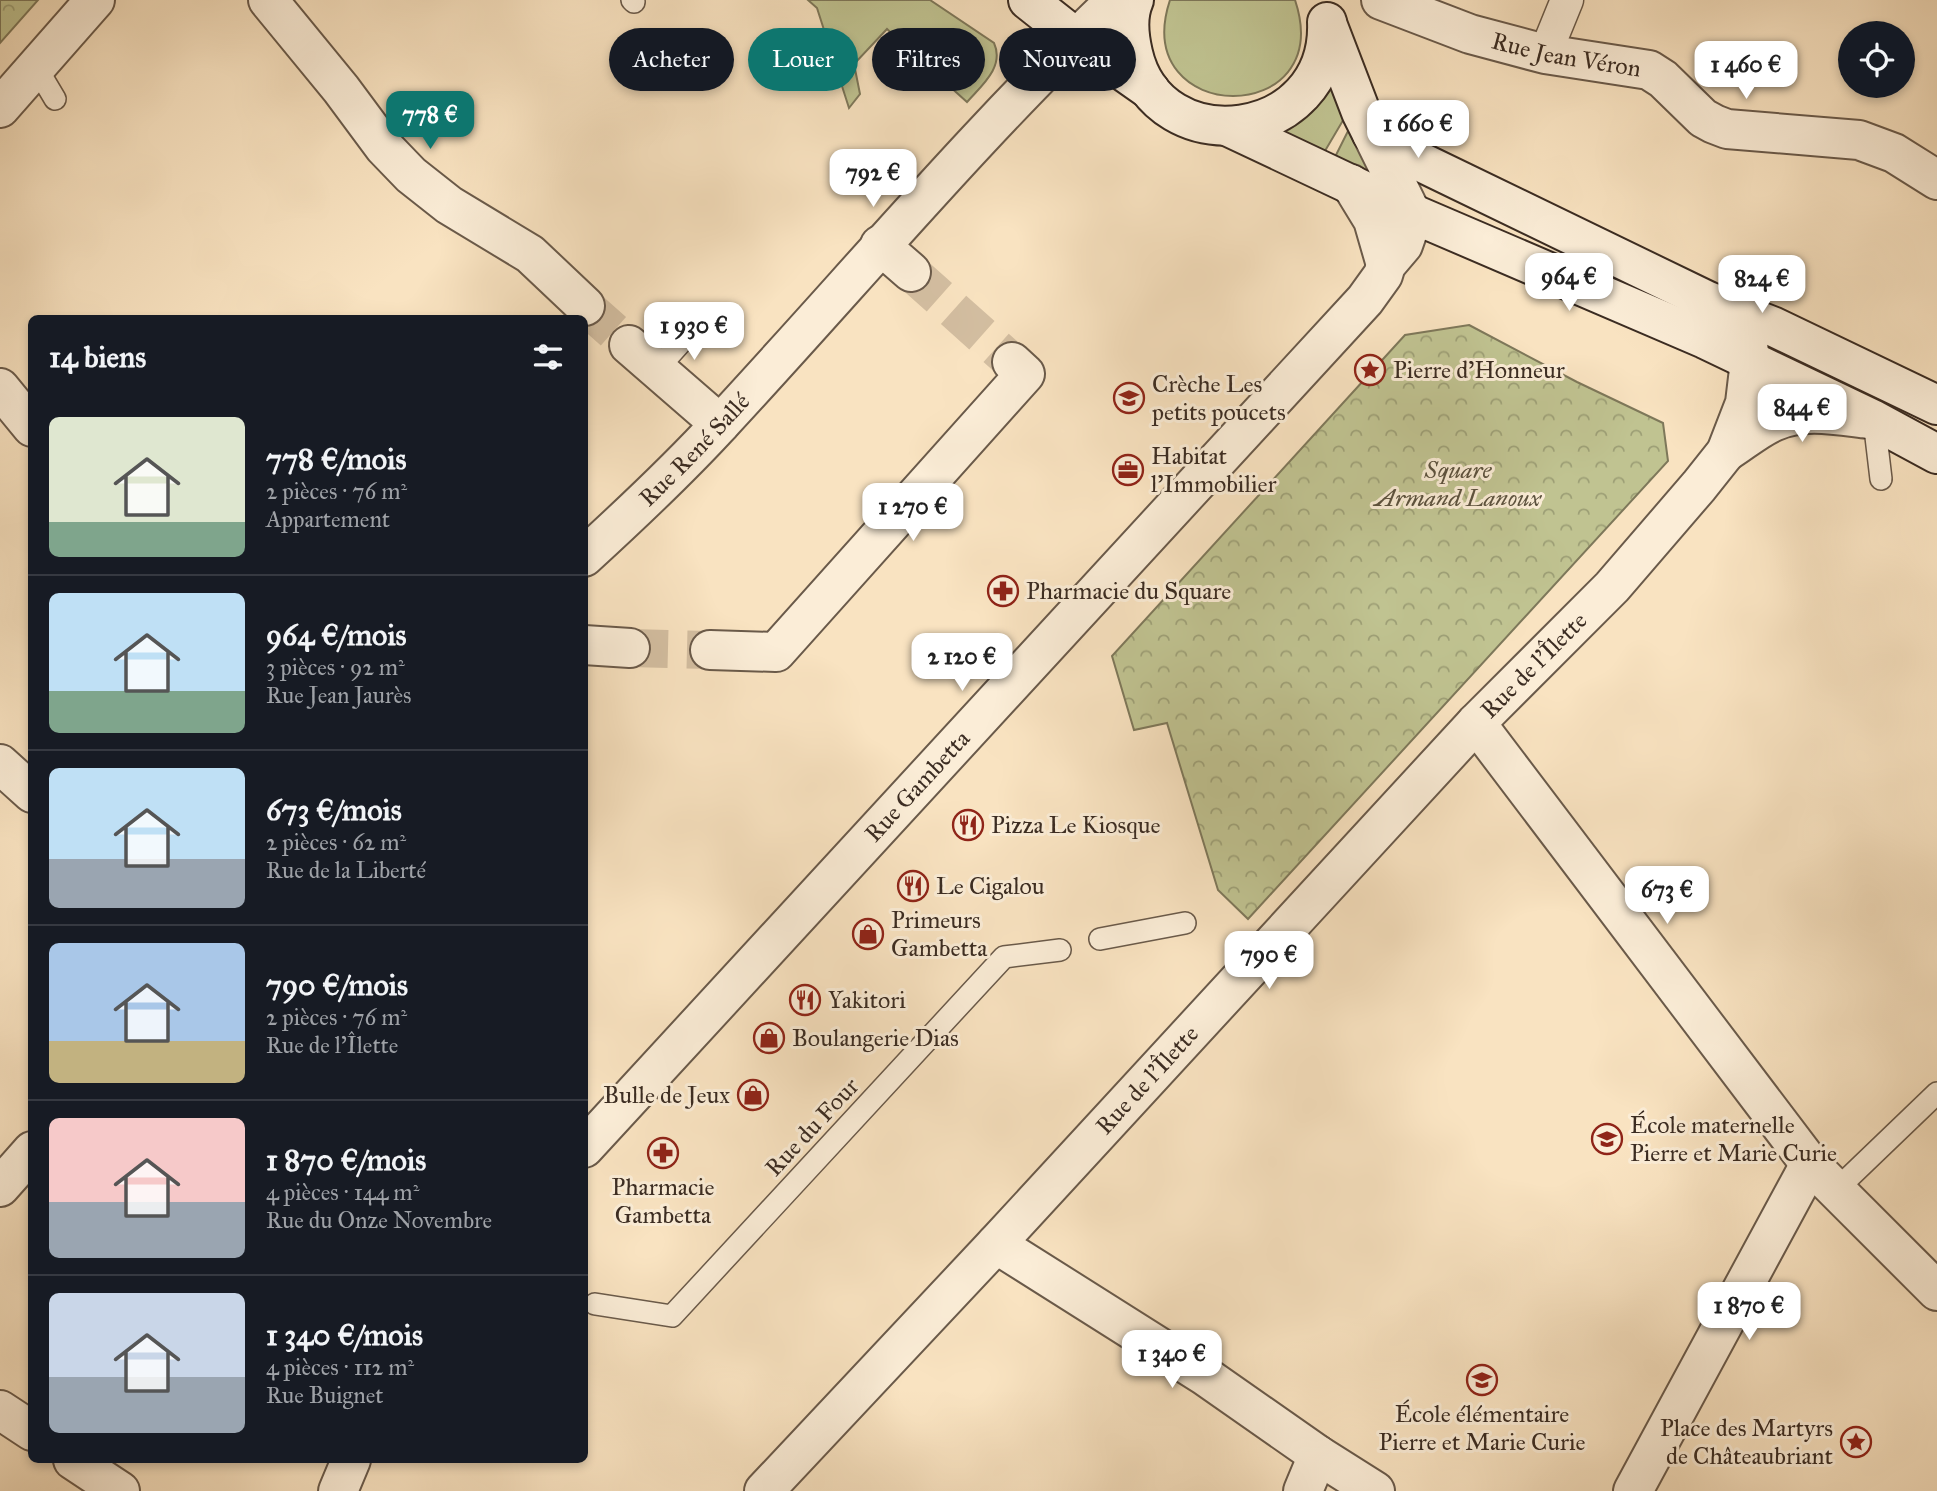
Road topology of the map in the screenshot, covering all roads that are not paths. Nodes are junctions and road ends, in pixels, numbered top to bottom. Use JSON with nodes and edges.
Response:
{"nodes":[{"id":1,"x":95,"y":0,"type":"edge"},
{"id":2,"x":268,"y":0,"type":"edge"},
{"id":3,"x":1028,"y":0,"type":"edge"},
{"id":4,"x":1043,"y":0,"type":"edge"},
{"id":5,"x":1077,"y":0,"type":"edge"},
{"id":6,"x":1116,"y":0,"type":"edge"},
{"id":7,"x":1134,"y":0,"type":"edge"},
{"id":8,"x":1381,"y":0,"type":"edge"},
{"id":9,"x":1567,"y":0,"type":"edge"},
{"id":10,"x":1325,"y":13,"type":"edge"},
{"id":11,"x":1063,"y":28,"type":"edge"},
{"id":12,"x":1087,"y":28,"type":"edge"},
{"id":13,"x":1545,"y":54,"type":"junction"},
{"id":14,"x":36,"y":67,"type":"junction"},
{"id":15,"x":1136,"y":80,"type":"edge"},
{"id":16,"x":1151,"y":90,"type":"junction"},
{"id":17,"x":1026,"y":91,"type":"edge"},
{"id":18,"x":55,"y":99,"type":"dead end"},
{"id":19,"x":0,"y":108,"type":"edge"},
{"id":20,"x":1229,"y":127,"type":"junction"},
{"id":21,"x":1372,"y":134,"type":"junction"},
{"id":22,"x":1937,"y":180,"type":"edge"},
{"id":23,"x":1351,"y":184,"type":"junction"},
{"id":24,"x":1411,"y":213,"type":"junction"},
{"id":25,"x":880,"y":245,"type":"junction"},
{"id":26,"x":1386,"y":265,"type":"junction"},
{"id":27,"x":911,"y":272,"type":"tunnel mouth"},
{"id":28,"x":1708,"y":301,"type":"junction"},
{"id":29,"x":584,"y":306,"type":"tunnel mouth"},
{"id":30,"x":694,"y":328,"type":"dead end"},
{"id":31,"x":643,"y":357,"type":"joint"},
{"id":32,"x":1751,"y":361,"type":"junction"},
{"id":33,"x":1012,"y":362,"type":"tunnel mouth"},
{"id":34,"x":0,"y":388,"type":"edge"},
{"id":35,"x":1937,"y":405,"type":"edge"},
{"id":36,"x":1874,"y":419,"type":"junction"},
{"id":37,"x":28,"y":422,"type":"edge"},
{"id":38,"x":720,"y":424,"type":"junction"},
{"id":39,"x":1726,"y":452,"type":"junction"},
{"id":40,"x":1937,"y":453,"type":"edge"},
{"id":41,"x":1881,"y":479,"type":"dead end"},
{"id":42,"x":588,"y":553,"type":"edge"},
{"id":43,"x":588,"y":645,"type":"edge"},
{"id":44,"x":630,"y":648,"type":"tunnel mouth"},
{"id":45,"x":710,"y":650,"type":"tunnel mouth"},
{"id":46,"x":1476,"y":723,"type":"junction"},
{"id":47,"x":0,"y":764,"type":"edge"},
{"id":48,"x":28,"y":789,"type":"edge"},
{"id":49,"x":1185,"y":923,"type":"dead end"},
{"id":50,"x":1100,"y":939,"type":"dead end"},
{"id":51,"x":1060,"y":950,"type":"dead end"},
{"id":52,"x":1937,"y":1093,"type":"edge"},
{"id":53,"x":588,"y":1144,"type":"edge"},
{"id":54,"x":28,"y":1155,"type":"edge"},
{"id":55,"x":1823,"y":1177,"type":"junction"},
{"id":56,"x":0,"y":1187,"type":"edge"},
{"id":57,"x":996,"y":1244,"type":"junction"},
{"id":58,"x":1937,"y":1292,"type":"edge"},
{"id":59,"x":596,"y":1304,"type":"dead end"},
{"id":60,"x":0,"y":1410,"type":"edge"},
{"id":61,"x":28,"y":1428,"type":"edge"},
{"id":62,"x":1318,"y":1455,"type":"junction"},
{"id":63,"x":78,"y":1463,"type":"edge"},
{"id":64,"x":350,"y":1463,"type":"edge"},
{"id":65,"x":120,"y":1491,"type":"edge"},
{"id":66,"x":338,"y":1491,"type":"edge"},
{"id":67,"x":764,"y":1491,"type":"edge"},
{"id":68,"x":1303,"y":1491,"type":"edge"},
{"id":69,"x":1376,"y":1491,"type":"edge"},
{"id":70,"x":1633,"y":1491,"type":"edge"}],
"edges":[{"from":1,"to":14,"type":"street"},
{"from":2,"to":29,"type":"street"},
{"from":3,"to":11,"type":"street"},
{"from":4,"to":5,"type":"street"},
{"from":6,"to":12,"type":"street","name":"Rue René Sallé"},
{"from":7,"to":16,"type":"street"},
{"from":8,"to":13,"type":"street","name":"Rue Jean Véron"},
{"from":9,"to":13,"type":"street"},
{"from":10,"to":20,"type":"street"},
{"from":10,"to":21,"type":"street"},
{"from":13,"to":22,"type":"street","name":"Rue Jean Véron"},
{"from":14,"to":18,"type":"lane"},
{"from":14,"to":19,"type":"street"},
{"from":15,"to":16,"type":"street"},
{"from":16,"to":20,"type":"street"},
{"from":17,"to":25,"type":"street","name":"Rue René Sallé"},
{"from":20,"to":23,"type":"street"},
{"from":21,"to":24,"type":"street"},
{"from":21,"to":28,"type":"street"},
{"from":23,"to":24,"type":"street"},
{"from":23,"to":26,"type":"street"},
{"from":24,"to":26,"type":"street","name":"Rue Gambetta"},
{"from":24,"to":32,"type":"street"},
{"from":25,"to":27,"type":"street"},
{"from":25,"to":38,"type":"street","name":"Rue René Sallé"},
{"from":26,"to":53,"type":"street","name":"Rue Gambetta"},
{"from":28,"to":32,"type":"street"},
{"from":28,"to":35,"type":"street"},
{"from":30,"to":31,"type":"lane"},
{"from":31,"to":38,"type":"street"},
{"from":32,"to":36,"type":"street"},
{"from":32,"to":39,"type":"street","name":"Rue de l'Îlette"},
{"from":33,"to":45,"type":"street"},
{"from":34,"to":37,"type":"street"},
{"from":36,"to":39,"type":"street","name":"Rue de l'Îlette"},
{"from":36,"to":40,"type":"street"},
{"from":36,"to":41,"type":"lane"},
{"from":38,"to":42,"type":"street","name":"Rue René Sallé"},
{"from":39,"to":46,"type":"street","name":"Rue de l'Îlette"},
{"from":43,"to":44,"type":"street"},
{"from":46,"to":55,"type":"street"},
{"from":46,"to":57,"type":"street","name":"Rue de l'Îlette"},
{"from":47,"to":48,"type":"street"},
{"from":49,"to":50,"type":"lane"},
{"from":51,"to":59,"type":"lane","name":"Rue du Four"},
{"from":52,"to":55,"type":"lane"},
{"from":54,"to":56,"type":"street"},
{"from":55,"to":58,"type":"street"},
{"from":55,"to":70,"type":"street"},
{"from":57,"to":62,"type":"street"},
{"from":57,"to":67,"type":"street","name":"Rue de l'Îlette"},
{"from":60,"to":61,"type":"street"},
{"from":62,"to":68,"type":"street"},
{"from":62,"to":69,"type":"street"},
{"from":63,"to":65,"type":"street"},
{"from":64,"to":66,"type":"street"}]}
